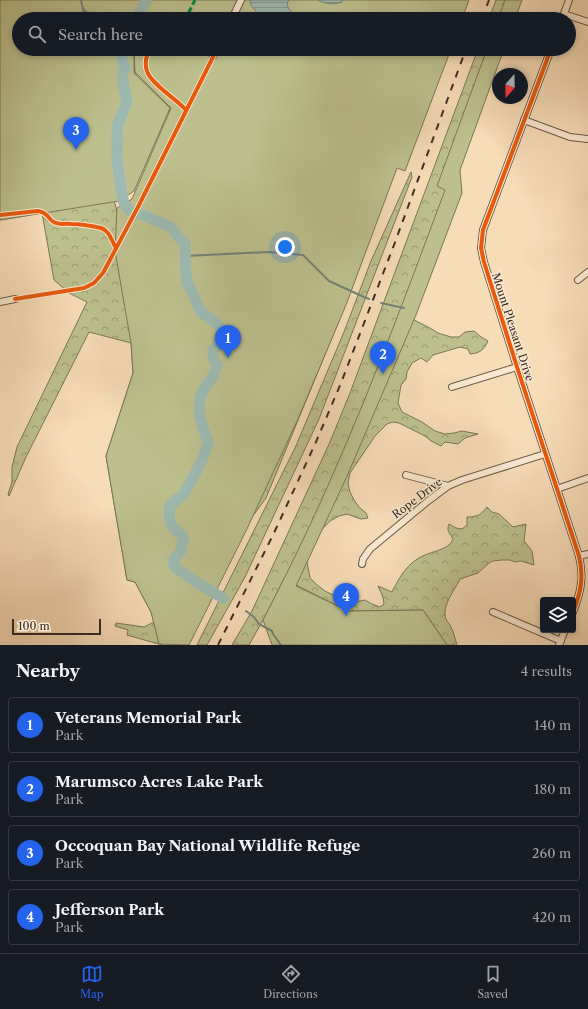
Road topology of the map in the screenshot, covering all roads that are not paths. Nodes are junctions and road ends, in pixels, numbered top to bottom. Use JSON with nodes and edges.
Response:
{"nodes":[{"id":1,"x":241,"y":0,"type":"edge"},
{"id":2,"x":569,"y":0,"type":"edge"},
{"id":3,"x":235,"y":12,"type":"edge"},
{"id":4,"x":564,"y":12,"type":"edge"},
{"id":5,"x":576,"y":19,"type":"edge"},
{"id":6,"x":588,"y":22,"type":"edge"},
{"id":7,"x":548,"y":56,"type":"edge"},
{"id":8,"x":524,"y":120,"type":"junction"},
{"id":9,"x":588,"y":139,"type":"edge"},
{"id":10,"x":588,"y":272,"type":"edge"},
{"id":11,"x":578,"y":280,"type":"dead end"},
{"id":12,"x":15,"y":299,"type":"dead end"},
{"id":13,"x":0,"y":302,"type":"edge"},
{"id":14,"x":516,"y":367,"type":"junction"},
{"id":15,"x":452,"y":387,"type":"dead end"},
{"id":16,"x":545,"y":454,"type":"junction"},
{"id":17,"x":406,"y":475,"type":"dead end"},
{"id":18,"x":588,"y":478,"type":"edge"},
{"id":19,"x":448,"y":486,"type":"junction"},
{"id":20,"x":557,"y":489,"type":"junction"},
{"id":21,"x":588,"y":554,"type":"edge"},
{"id":22,"x":580,"y":556,"type":"junction"},
{"id":23,"x":362,"y":564,"type":"dead end"},
{"id":24,"x":576,"y":605,"type":"edge"},
{"id":25,"x":493,"y":612,"type":"dead end"},
{"id":26,"x":564,"y":633,"type":"edge"},
{"id":27,"x":560,"y":643,"type":"edge"}],
"edges":[{"from":1,"to":3,"type":"street"},
{"from":2,"to":4,"type":"street"},
{"from":5,"to":6,"type":"street"},
{"from":7,"to":8,"type":"street","name":"Mount Pleasant Drive"},
{"from":8,"to":9,"type":"street"},
{"from":8,"to":14,"type":"street","name":"Mount Pleasant Drive"},
{"from":10,"to":11,"type":"street"},
{"from":12,"to":13,"type":"street"},
{"from":14,"to":15,"type":"street"},
{"from":14,"to":16,"type":"street","name":"Mount Pleasant Drive"},
{"from":16,"to":19,"type":"street","name":"Rope Drive"},
{"from":16,"to":20,"type":"street","name":"Mount Pleasant Drive"},
{"from":17,"to":19,"type":"street"},
{"from":18,"to":20,"type":"street"},
{"from":19,"to":23,"type":"street","name":"Rope Drive"},
{"from":20,"to":22,"type":"street","name":"Mount Pleasant Drive"},
{"from":21,"to":22,"type":"street"},
{"from":22,"to":24,"type":"street","name":"Mount Pleasant Drive"},
{"from":25,"to":27,"type":"street"},
{"from":26,"to":27,"type":"street"}]}
